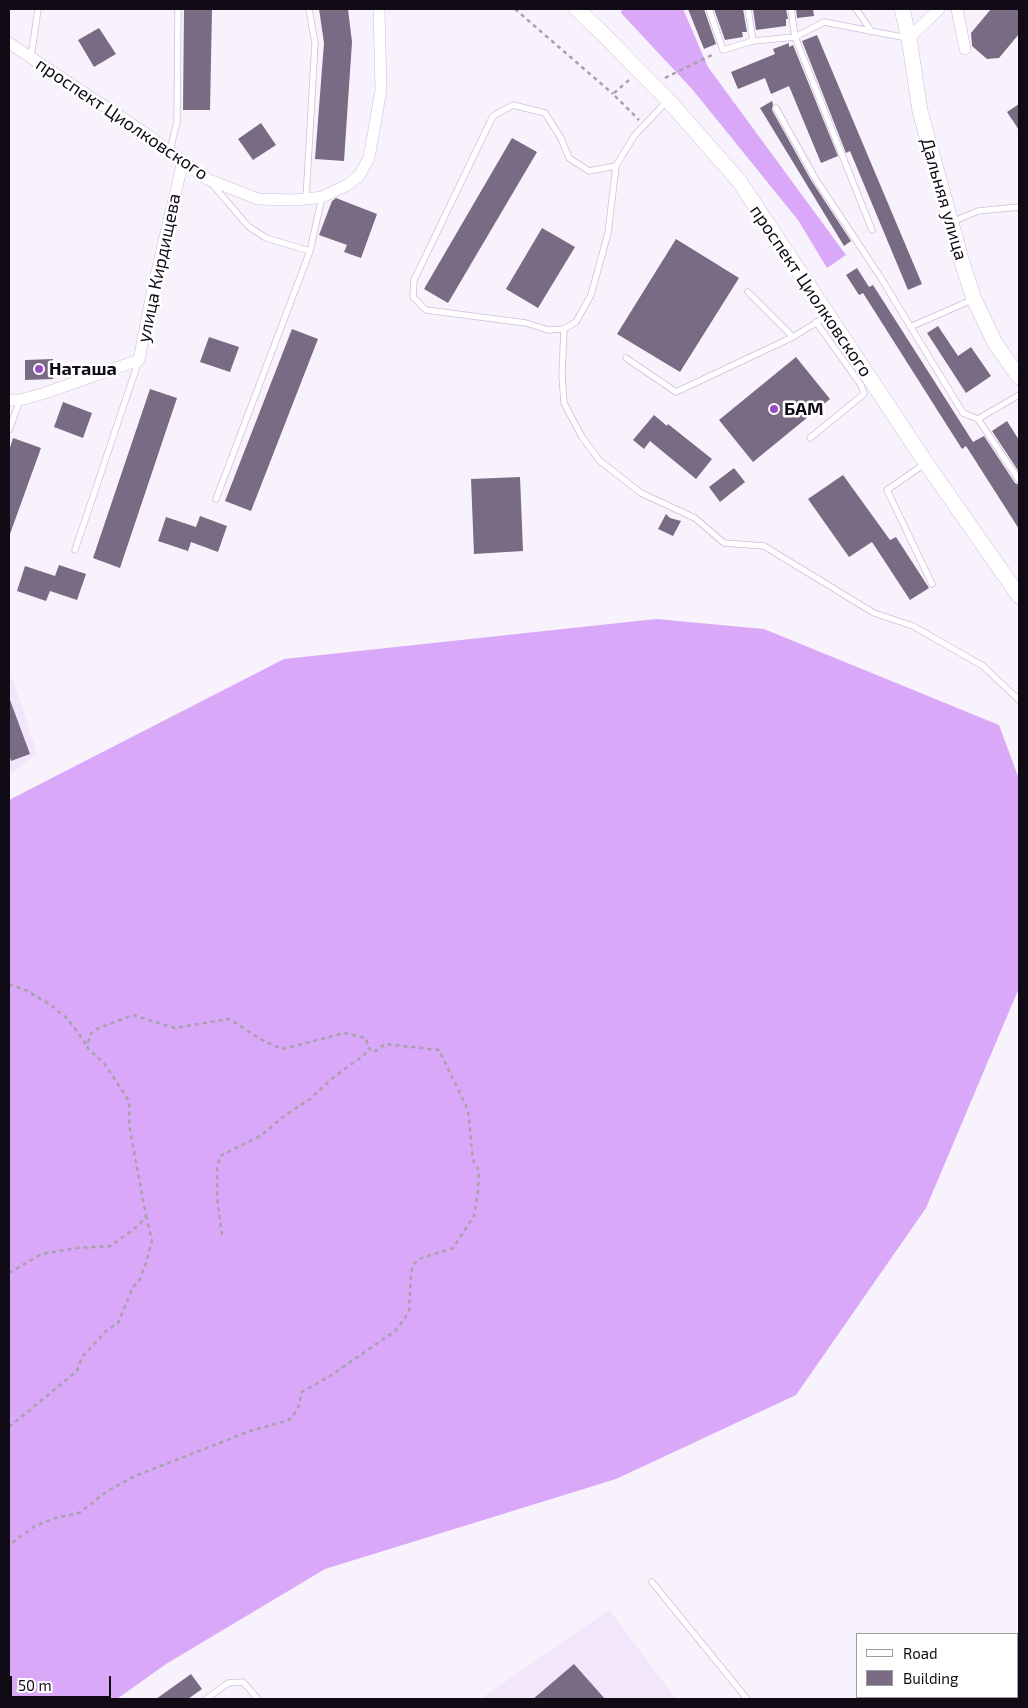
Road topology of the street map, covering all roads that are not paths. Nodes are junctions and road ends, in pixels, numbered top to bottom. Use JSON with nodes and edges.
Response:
{"nodes":[{"id":1,"x":38,"y":9,"type":"edge"},
{"id":2,"x":178,"y":9,"type":"edge"},
{"id":3,"x":309,"y":9,"type":"edge"},
{"id":4,"x":379,"y":9,"type":"edge"},
{"id":5,"x":576,"y":9,"type":"edge"},
{"id":6,"x":709,"y":9,"type":"edge"},
{"id":7,"x":748,"y":9,"type":"edge"},
{"id":8,"x":792,"y":9,"type":"edge"},
{"id":9,"x":856,"y":9,"type":"edge"},
{"id":10,"x":902,"y":9,"type":"edge"},
{"id":11,"x":939,"y":9,"type":"edge"},
{"id":12,"x":957,"y":9,"type":"edge"},
{"id":13,"x":872,"y":32,"type":"junction"},
{"id":14,"x":795,"y":37,"type":"junction"},
{"id":15,"x":909,"y":38,"type":"junction"},
{"id":16,"x":753,"y":42,"type":"junction"},
{"id":17,"x":9,"y":43,"type":"edge"},
{"id":18,"x":965,"y":49,"type":"dead end"},
{"id":19,"x":30,"y":57,"type":"junction"},
{"id":20,"x":668,"y":100,"type":"junction"},
{"id":21,"x":776,"y":108,"type":"dead end"},
{"id":22,"x":170,"y":150,"type":"junction"},
{"id":23,"x":183,"y":160,"type":"junction"},
{"id":24,"x":616,"y":166,"type":"junction"},
{"id":25,"x":208,"y":179,"type":"junction"},
{"id":26,"x":322,"y":197,"type":"junction"},
{"id":27,"x":306,"y":199,"type":"junction"},
{"id":28,"x":1019,"y":206,"type":"edge"},
{"id":29,"x":1011,"y":209,"type":"junction"},
{"id":30,"x":1019,"y":212,"type":"edge"},
{"id":31,"x":950,"y":223,"type":"junction"},
{"id":32,"x":872,"y":230,"type":"dead end"},
{"id":33,"x":310,"y":251,"type":"junction"},
{"id":34,"x":748,"y":292,"type":"dead end"},
{"id":35,"x":974,"y":299,"type":"junction"},
{"id":36,"x":822,"y":318,"type":"junction"},
{"id":37,"x":910,"y":327,"type":"junction"},
{"id":38,"x":564,"y":329,"type":"junction"},
{"id":39,"x":793,"y":336,"type":"junction"},
{"id":40,"x":626,"y":358,"type":"dead end"},
{"id":41,"x":139,"y":360,"type":"junction"},
{"id":42,"x":1019,"y":377,"type":"edge"},
{"id":43,"x":1019,"y":395,"type":"edge"},
{"id":44,"x":14,"y":400,"type":"edge"},
{"id":45,"x":978,"y":419,"type":"junction"},
{"id":46,"x":9,"y":430,"type":"edge"},
{"id":47,"x":810,"y":438,"type":"dead end"},
{"id":48,"x":926,"y":464,"type":"junction"},
{"id":49,"x":1019,"y":480,"type":"edge"},
{"id":50,"x":216,"y":499,"type":"dead end"},
{"id":51,"x":75,"y":550,"type":"dead end"},
{"id":52,"x":932,"y":584,"type":"dead end"},
{"id":53,"x":1019,"y":596,"type":"edge"},
{"id":54,"x":1019,"y":700,"type":"edge"},
{"id":55,"x":652,"y":1582,"type":"dead end"},
{"id":56,"x":206,"y":1699,"type":"edge"},
{"id":57,"x":258,"y":1699,"type":"edge"},
{"id":58,"x":747,"y":1699,"type":"edge"}],
"edges":[{"from":1,"to":19,"type":"lane"},
{"from":2,"to":22,"type":"lane"},
{"from":3,"to":27,"type":"lane"},
{"from":4,"to":26,"type":"street","name":"проспект Циолковского"},
{"from":5,"to":20,"type":"main road","name":"проспект Циолковского"},
{"from":6,"to":16,"type":"lane"},
{"from":7,"to":16,"type":"lane"},
{"from":8,"to":14,"type":"lane"},
{"from":9,"to":13,"type":"lane"},
{"from":10,"to":15,"type":"main road","name":"Дальняя улица"},
{"from":11,"to":15,"type":"street"},
{"from":12,"to":18,"type":"street"},
{"from":13,"to":14,"type":"lane"},
{"from":13,"to":15,"type":"lane"},
{"from":14,"to":16,"type":"lane"},
{"from":14,"to":32,"type":"lane"},
{"from":15,"to":31,"type":"main road","name":"Дальняя улица"},
{"from":17,"to":19,"type":"street","name":"проспект Циолковского"},
{"from":19,"to":22,"type":"street","name":"проспект Циолковского"},
{"from":20,"to":24,"type":"lane"},
{"from":20,"to":36,"type":"main road","name":"проспект Циолковского"},
{"from":21,"to":37,"type":"lane"},
{"from":22,"to":23,"type":"street","name":"проспект Циолковского"},
{"from":23,"to":25,"type":"street","name":"проспект Циолковского"},
{"from":23,"to":41,"type":"street","name":"улица Кирдищева"},
{"from":24,"to":38,"type":"lane"},
{"from":24,"to":38,"type":"lane"},
{"from":25,"to":27,"type":"street","name":"проспект Циолковского"},
{"from":25,"to":33,"type":"lane"},
{"from":26,"to":27,"type":"street","name":"проспект Циолковского"},
{"from":26,"to":33,"type":"lane"},
{"from":28,"to":29,"type":"lane"},
{"from":29,"to":30,"type":"lane"},
{"from":29,"to":31,"type":"lane"},
{"from":31,"to":35,"type":"main road","name":"Дальняя улица"},
{"from":33,"to":50,"type":"lane"},
{"from":34,"to":39,"type":"lane"},
{"from":35,"to":37,"type":"lane"},
{"from":35,"to":42,"type":"main road","name":"Дальняя улица"},
{"from":36,"to":39,"type":"lane"},
{"from":36,"to":47,"type":"lane"},
{"from":36,"to":48,"type":"main road","name":"проспект Циолковского"},
{"from":37,"to":45,"type":"lane"},
{"from":38,"to":54,"type":"lane"},
{"from":39,"to":40,"type":"lane"},
{"from":41,"to":44,"type":"street","name":"улица Кирдищева"},
{"from":41,"to":51,"type":"lane"},
{"from":43,"to":45,"type":"lane"},
{"from":44,"to":46,"type":"lane"},
{"from":45,"to":49,"type":"lane"},
{"from":48,"to":52,"type":"lane"},
{"from":48,"to":53,"type":"main road","name":"проспект Циолковского"},
{"from":55,"to":58,"type":"lane"},
{"from":56,"to":57,"type":"lane"}]}
